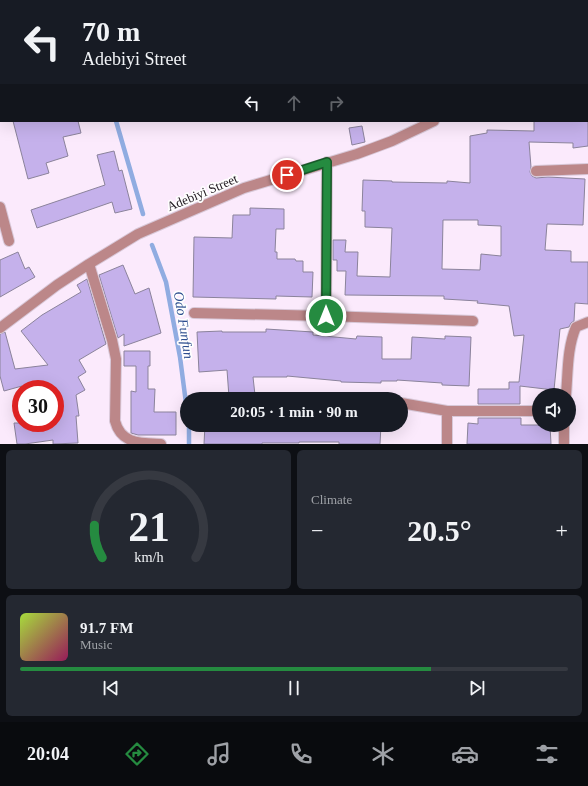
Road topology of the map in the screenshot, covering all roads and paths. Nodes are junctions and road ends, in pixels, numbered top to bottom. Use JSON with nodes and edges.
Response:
{"nodes":[{"id":1,"x":432,"y":122,"type":"edge"},
{"id":2,"x":327,"y":162,"type":"junction"},
{"id":3,"x":588,"y":169,"type":"edge"},
{"id":4,"x":536,"y":171,"type":"dead end"},
{"id":5,"x":0,"y":207,"type":"edge"},
{"id":6,"x":9,"y":241,"type":"dead end"},
{"id":7,"x":89,"y":264,"type":"junction"},
{"id":8,"x":194,"y":313,"type":"dead end"},
{"id":9,"x":326,"y":316,"type":"junction"},
{"id":10,"x":473,"y":321,"type":"dead end"},
{"id":11,"x":588,"y":322,"type":"edge"},
{"id":12,"x":0,"y":328,"type":"edge"},
{"id":13,"x":567,"y":388,"type":"edge"},
{"id":14,"x":408,"y":404,"type":"edge"},
{"id":15,"x":447,"y":410,"type":"junction"},
{"id":16,"x":532,"y":411,"type":"edge"},
{"id":17,"x":564,"y":432,"type":"edge"},
{"id":18,"x":161,"y":444,"type":"edge"},
{"id":19,"x":447,"y":444,"type":"edge"},
{"id":20,"x":564,"y":444,"type":"edge"}],
"edges":[{"from":1,"to":2,"type":"street","name":"Adebiyi Street"},
{"from":2,"to":7,"type":"street","name":"Adebiyi Street"},
{"from":2,"to":9,"type":"street"},
{"from":3,"to":4,"type":"street"},
{"from":5,"to":6,"type":"street"},
{"from":7,"to":12,"type":"street","name":"Adebiyi Street"},
{"from":7,"to":18,"type":"street"},
{"from":8,"to":9,"type":"street"},
{"from":9,"to":10,"type":"street"},
{"from":11,"to":13,"type":"street"},
{"from":14,"to":15,"type":"street"},
{"from":15,"to":16,"type":"street"},
{"from":15,"to":19,"type":"street"},
{"from":17,"to":20,"type":"street"}]}
